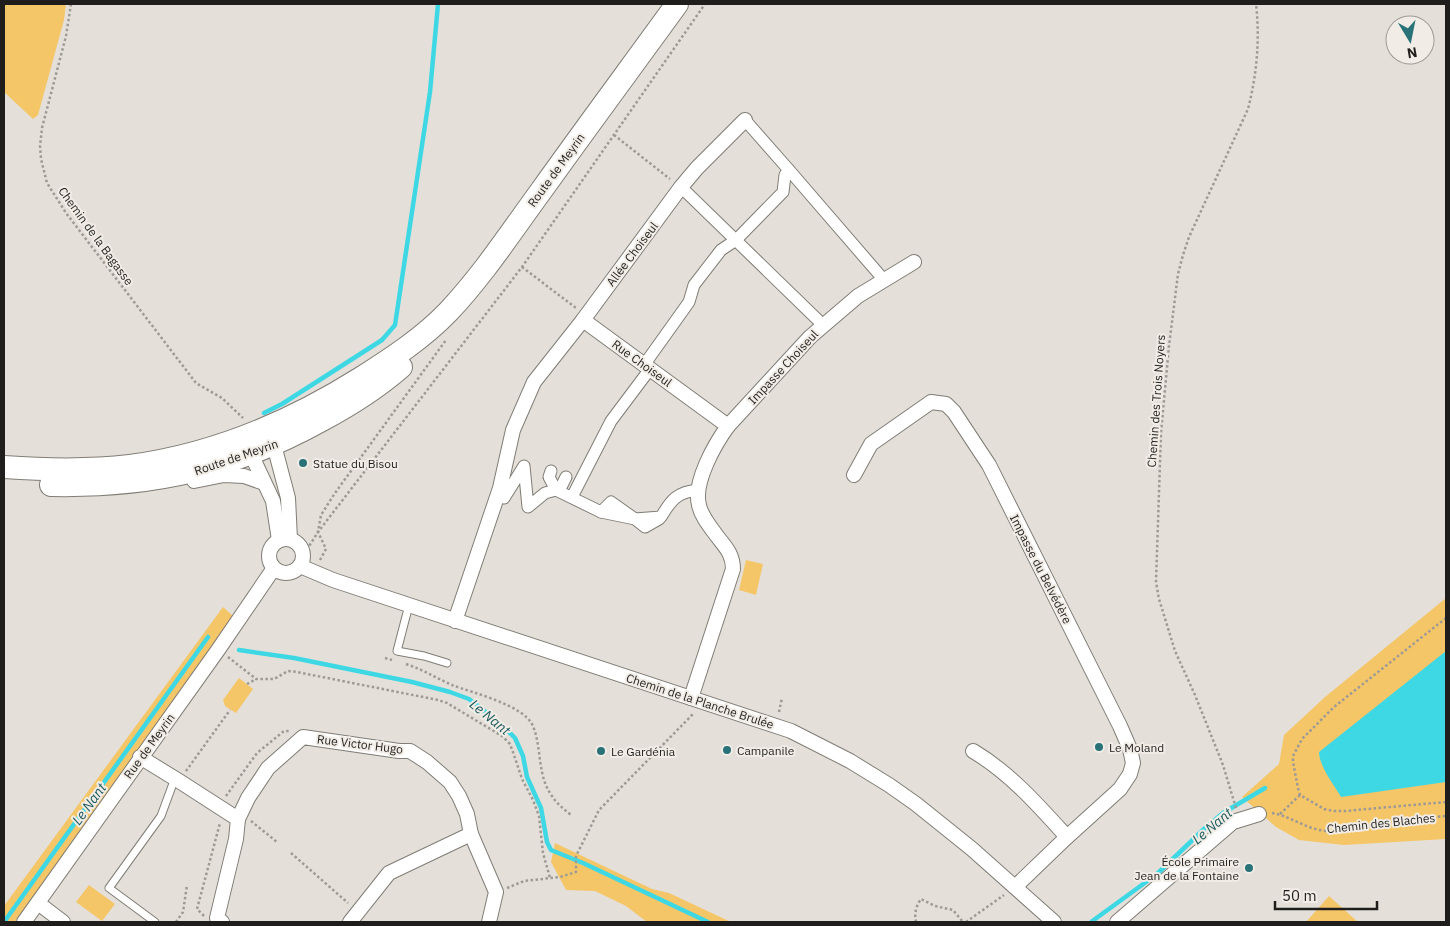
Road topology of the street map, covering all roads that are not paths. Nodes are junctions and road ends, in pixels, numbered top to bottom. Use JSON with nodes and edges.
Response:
{"nodes":[{"id":1,"x":677,"y":4,"type":"edge"},
{"id":2,"x":745,"y":120,"type":"joint"},
{"id":3,"x":789,"y":170,"type":"junction"},
{"id":4,"x":681,"y":187,"type":"junction"},
{"id":5,"x":736,"y":240,"type":"junction"},
{"id":6,"x":914,"y":262,"type":"dead end"},
{"id":7,"x":884,"y":280,"type":"junction"},
{"id":8,"x":584,"y":318,"type":"junction"},
{"id":9,"x":823,"y":325,"type":"junction"},
{"id":10,"x":437,"y":335,"type":"junction"},
{"id":11,"x":647,"y":367,"type":"junction"},
{"id":12,"x":728,"y":426,"type":"junction"},
{"id":13,"x":253,"y":443,"type":"junction"},
{"id":14,"x":274,"y":445,"type":"junction"},
{"id":15,"x":4,"y":468,"type":"edge"},
{"id":16,"x":550,"y":474,"type":"dead end"},
{"id":17,"x":854,"y":475,"type":"dead end"},
{"id":18,"x":566,"y":477,"type":"dead end"},
{"id":19,"x":4,"y":482,"type":"edge"},
{"id":20,"x":264,"y":483,"type":"junction"},
{"id":21,"x":119,"y":484,"type":"junction"},
{"id":22,"x":553,"y":491,"type":"junction"},
{"id":23,"x":691,"y":491,"type":"junction"},
{"id":24,"x":497,"y":496,"type":"junction"},
{"id":25,"x":572,"y":498,"type":"junction"},
{"id":26,"x":284,"y":539,"type":"junction"},
{"id":27,"x":302,"y":560,"type":"junction"},
{"id":28,"x":274,"y":568,"type":"junction"},
{"id":29,"x":409,"y":605,"type":"junction"},
{"id":30,"x":455,"y":621,"type":"junction"},
{"id":31,"x":447,"y":663,"type":"dead end"},
{"id":32,"x":696,"y":700,"type":"junction"},
{"id":33,"x":973,"y":751,"type":"dead end"},
{"id":34,"x":140,"y":758,"type":"junction"},
{"id":35,"x":177,"y":779,"type":"junction"},
{"id":36,"x":1259,"y":814,"type":"road end"},
{"id":37,"x":244,"y":819,"type":"junction"},
{"id":38,"x":471,"y":834,"type":"junction"},
{"id":39,"x":1067,"y":837,"type":"junction"},
{"id":40,"x":1015,"y":887,"type":"junction"},
{"id":41,"x":38,"y":903,"type":"junction"},
{"id":42,"x":24,"y":922,"type":"edge"},
{"id":43,"x":63,"y":922,"type":"edge"},
{"id":44,"x":155,"y":922,"type":"edge"},
{"id":45,"x":222,"y":922,"type":"edge"},
{"id":46,"x":350,"y":922,"type":"edge"},
{"id":47,"x":489,"y":922,"type":"edge"},
{"id":48,"x":1053,"y":922,"type":"edge"},
{"id":49,"x":1117,"y":922,"type":"edge"}],
"edges":[{"from":1,"to":10,"type":"main road","name":"Route de Meyrin"},
{"from":2,"to":3,"type":"street","name":"Allée Choiseul"},
{"from":2,"to":4,"type":"street","name":"Allée Choiseul"},
{"from":3,"to":5,"type":"street"},
{"from":3,"to":7,"type":"street","name":"Allée Choiseul"},
{"from":4,"to":5,"type":"street"},
{"from":4,"to":8,"type":"street","name":"Allée Choiseul"},
{"from":5,"to":9,"type":"street"},
{"from":5,"to":11,"type":"street"},
{"from":6,"to":7,"type":"street","name":"Impasse Choiseul"},
{"from":7,"to":9,"type":"street","name":"Impasse Choiseul"},
{"from":8,"to":11,"type":"street","name":"Rue Choiseul"},
{"from":8,"to":24,"type":"street"},
{"from":9,"to":12,"type":"street","name":"Impasse Choiseul"},
{"from":10,"to":13,"type":"main road","name":"Route de Meyrin"},
{"from":10,"to":14,"type":"main road","name":"Route de Meyrin"},
{"from":11,"to":12,"type":"street","name":"Rue Choiseul"},
{"from":11,"to":25,"type":"street"},
{"from":12,"to":23,"type":"street"},
{"from":13,"to":14,"type":"main road","name":"Route de Meyrin"},
{"from":13,"to":15,"type":"main road","name":"Route de Meyrin"},
{"from":13,"to":20,"type":"street"},
{"from":13,"to":21,"type":"main road","name":"Route de Meyrin"},
{"from":14,"to":26,"type":"street"},
{"from":16,"to":22,"type":"street"},
{"from":17,"to":39,"type":"street","name":"Impasse du Belvédère"},
{"from":18,"to":22,"type":"street"},
{"from":19,"to":21,"type":"main road","name":"Route de Meyrin"},
{"from":20,"to":21,"type":"street"},
{"from":20,"to":26,"type":"street"},
{"from":22,"to":24,"type":"street"},
{"from":22,"to":25,"type":"street"},
{"from":23,"to":25,"type":"street"},
{"from":23,"to":32,"type":"street"},
{"from":24,"to":30,"type":"street"},
{"from":26,"to":27,"type":"street"},
{"from":26,"to":28,"type":"street"},
{"from":27,"to":28,"type":"street"},
{"from":27,"to":29,"type":"street","name":"Chemin de la Planche Brulée"},
{"from":28,"to":34,"type":"street","name":"Rue de Meyrin"},
{"from":29,"to":30,"type":"street","name":"Chemin de la Planche Brulée"},
{"from":29,"to":31,"type":"lane"},
{"from":30,"to":32,"type":"street","name":"Chemin de la Planche Brulée"},
{"from":32,"to":40,"type":"street","name":"Chemin de la Planche Brulée"},
{"from":33,"to":39,"type":"street"},
{"from":34,"to":35,"type":"street"},
{"from":34,"to":41,"type":"street","name":"Rue de Meyrin"},
{"from":35,"to":37,"type":"street"},
{"from":35,"to":44,"type":"lane"},
{"from":36,"to":49,"type":"street"},
{"from":37,"to":38,"type":"street","name":"Rue Victor Hugo"},
{"from":37,"to":45,"type":"street","name":"Rue Victor Hugo"},
{"from":38,"to":46,"type":"street"},
{"from":38,"to":47,"type":"street","name":"Rue Victor Hugo"},
{"from":39,"to":40,"type":"street","name":"Impasse du Belvédère"},
{"from":40,"to":48,"type":"street","name":"Chemin de la Planche Brulée"},
{"from":41,"to":42,"type":"street","name":"Rue de Meyrin"},
{"from":41,"to":43,"type":"street"}]}
